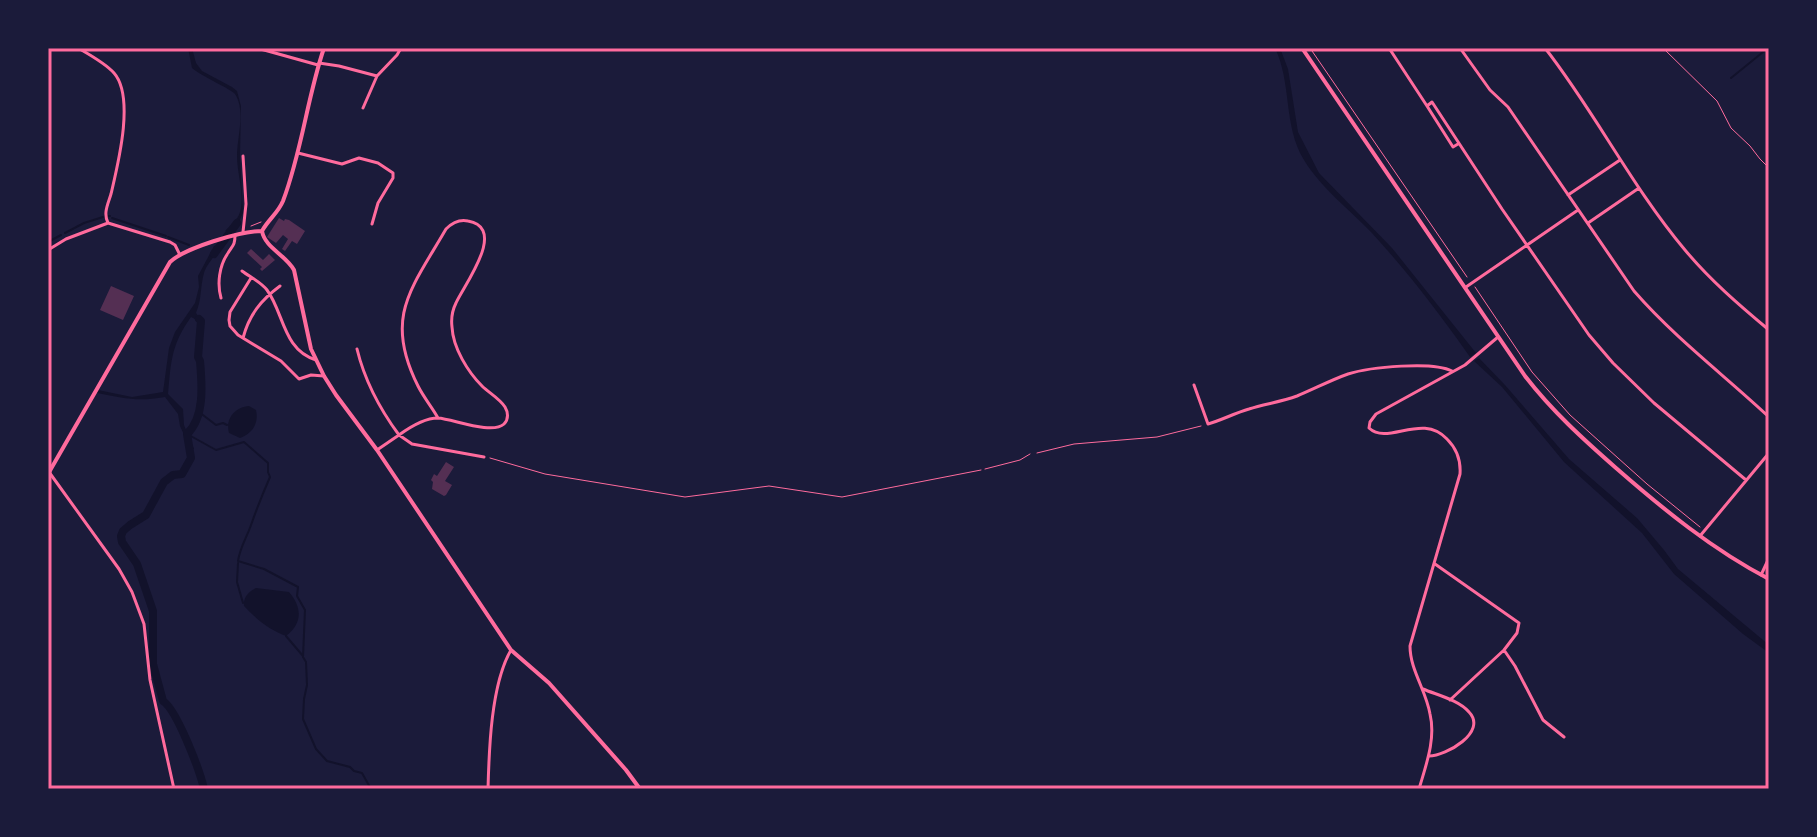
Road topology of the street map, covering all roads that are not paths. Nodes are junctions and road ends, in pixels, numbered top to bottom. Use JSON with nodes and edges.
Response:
{"nodes":[{"id":1,"x":78,"y":48,"type":"edge"},
{"id":2,"x":257,"y":48,"type":"edge"},
{"id":3,"x":324,"y":48,"type":"edge"},
{"id":4,"x":401,"y":48,"type":"edge"},
{"id":5,"x":1302,"y":48,"type":"edge"},
{"id":6,"x":1389,"y":48,"type":"edge"},
{"id":7,"x":1460,"y":48,"type":"edge"},
{"id":8,"x":1545,"y":48,"type":"edge"},
{"id":9,"x":318,"y":64,"type":"junction"},
{"id":10,"x":377,"y":76,"type":"junction"},
{"id":11,"x":363,"y":108,"type":"dead end"},
{"id":12,"x":298,"y":153,"type":"junction"},
{"id":13,"x":243,"y":156,"type":"dead end"},
{"id":14,"x":1620,"y":160,"type":"junction"},
{"id":15,"x":1639,"y":188,"type":"junction"},
{"id":16,"x":1568,"y":195,"type":"junction"},
{"id":17,"x":1578,"y":210,"type":"junction"},
{"id":18,"x":108,"y":223,"type":"junction"},
{"id":19,"x":1588,"y":223,"type":"junction"},
{"id":20,"x":372,"y":224,"type":"dead end"},
{"id":21,"x":262,"y":231,"type":"junction"},
{"id":22,"x":243,"y":232,"type":"junction"},
{"id":23,"x":232,"y":236,"type":"junction"},
{"id":24,"x":1526,"y":246,"type":"junction"},
{"id":25,"x":50,"y":250,"type":"edge"},
{"id":26,"x":180,"y":255,"type":"junction"},
{"id":27,"x":242,"y":271,"type":"dead end"},
{"id":28,"x":251,"y":278,"type":"junction"},
{"id":29,"x":280,"y":286,"type":"dead end"},
{"id":30,"x":1466,"y":287,"type":"junction"},
{"id":31,"x":270,"y":294,"type":"junction"},
{"id":32,"x":221,"y":298,"type":"dead end"},
{"id":33,"x":1769,"y":330,"type":"edge"},
{"id":34,"x":1498,"y":337,"type":"junction"},
{"id":35,"x":243,"y":338,"type":"junction"},
{"id":36,"x":357,"y":349,"type":"dead end"},
{"id":37,"x":316,"y":360,"type":"junction"},
{"id":38,"x":1453,"y":372,"type":"junction"},
{"id":39,"x":324,"y":376,"type":"junction"},
{"id":40,"x":1194,"y":385,"type":"dead end"},
{"id":41,"x":1769,"y":417,"type":"edge"},
{"id":42,"x":438,"y":418,"type":"junction"},
{"id":43,"x":399,"y":435,"type":"junction"},
{"id":44,"x":377,"y":450,"type":"junction"},
{"id":45,"x":1769,"y":453,"type":"edge"},
{"id":46,"x":1030,"y":454,"type":"road end"},
{"id":47,"x":484,"y":457,"type":"road end"},
{"id":48,"x":985,"y":469,"type":"road end"},
{"id":49,"x":49,"y":473,"type":"edge"},
{"id":50,"x":1746,"y":480,"type":"junction"},
{"id":51,"x":1700,"y":536,"type":"junction"},
{"id":52,"x":1769,"y":558,"type":"edge"},
{"id":53,"x":1435,"y":564,"type":"junction"},
{"id":54,"x":1761,"y":575,"type":"junction"},
{"id":55,"x":1769,"y":579,"type":"edge"},
{"id":56,"x":511,"y":650,"type":"junction"},
{"id":57,"x":1504,"y":650,"type":"junction"},
{"id":58,"x":1422,"y":689,"type":"junction"},
{"id":59,"x":1450,"y":700,"type":"junction"},
{"id":60,"x":1564,"y":737,"type":"dead end"},
{"id":61,"x":1429,"y":756,"type":"junction"},
{"id":62,"x":174,"y":789,"type":"edge"},
{"id":63,"x":488,"y":789,"type":"edge"},
{"id":64,"x":640,"y":789,"type":"edge"},
{"id":65,"x":1419,"y":789,"type":"edge"}],
"edges":[{"from":1,"to":18,"type":"street"},
{"from":2,"to":9,"type":"street"},
{"from":3,"to":9,"type":"main road"},
{"from":4,"to":10,"type":"street"},
{"from":5,"to":30,"type":"main road"},
{"from":6,"to":24,"type":"street"},
{"from":7,"to":16,"type":"street"},
{"from":8,"to":14,"type":"street"},
{"from":9,"to":10,"type":"street"},
{"from":9,"to":12,"type":"main road"},
{"from":10,"to":11,"type":"street"},
{"from":12,"to":20,"type":"street"},
{"from":12,"to":21,"type":"main road"},
{"from":13,"to":22,"type":"street"},
{"from":14,"to":15,"type":"street"},
{"from":14,"to":16,"type":"street"},
{"from":15,"to":19,"type":"street"},
{"from":15,"to":33,"type":"street"},
{"from":16,"to":17,"type":"street"},
{"from":17,"to":19,"type":"street"},
{"from":17,"to":24,"type":"street"},
{"from":18,"to":25,"type":"street"},
{"from":18,"to":26,"type":"street"},
{"from":19,"to":41,"type":"street"},
{"from":21,"to":22,"type":"main road"},
{"from":21,"to":37,"type":"main road"},
{"from":22,"to":23,"type":"main road"},
{"from":23,"to":26,"type":"main road"},
{"from":23,"to":32,"type":"street"},
{"from":24,"to":30,"type":"street"},
{"from":24,"to":50,"type":"street"},
{"from":26,"to":49,"type":"main road"},
{"from":27,"to":28,"type":"street"},
{"from":28,"to":31,"type":"street"},
{"from":28,"to":35,"type":"street"},
{"from":29,"to":31,"type":"street"},
{"from":30,"to":34,"type":"main road"},
{"from":31,"to":35,"type":"street"},
{"from":31,"to":37,"type":"street"},
{"from":34,"to":38,"type":"street"},
{"from":34,"to":51,"type":"main road"},
{"from":35,"to":39,"type":"street"},
{"from":36,"to":43,"type":"street"},
{"from":37,"to":39,"type":"main road"},
{"from":38,"to":40,"type":"street"},
{"from":38,"to":53,"type":"street"},
{"from":39,"to":44,"type":"main road"},
{"from":42,"to":42,"type":"street"},
{"from":42,"to":43,"type":"street"},
{"from":43,"to":44,"type":"street"},
{"from":43,"to":47,"type":"street"},
{"from":44,"to":56,"type":"main road"},
{"from":45,"to":50,"type":"street"},
{"from":46,"to":48,"type":"lane"},
{"from":49,"to":62,"type":"street"},
{"from":50,"to":51,"type":"street"},
{"from":51,"to":54,"type":"main road"},
{"from":52,"to":54,"type":"street"},
{"from":53,"to":57,"type":"street"},
{"from":53,"to":58,"type":"street"},
{"from":54,"to":55,"type":"main road"},
{"from":56,"to":63,"type":"street"},
{"from":56,"to":64,"type":"main road"},
{"from":57,"to":59,"type":"street"},
{"from":57,"to":60,"type":"street"},
{"from":58,"to":59,"type":"street"},
{"from":58,"to":61,"type":"street"},
{"from":59,"to":61,"type":"street"},
{"from":61,"to":65,"type":"street"}]}
